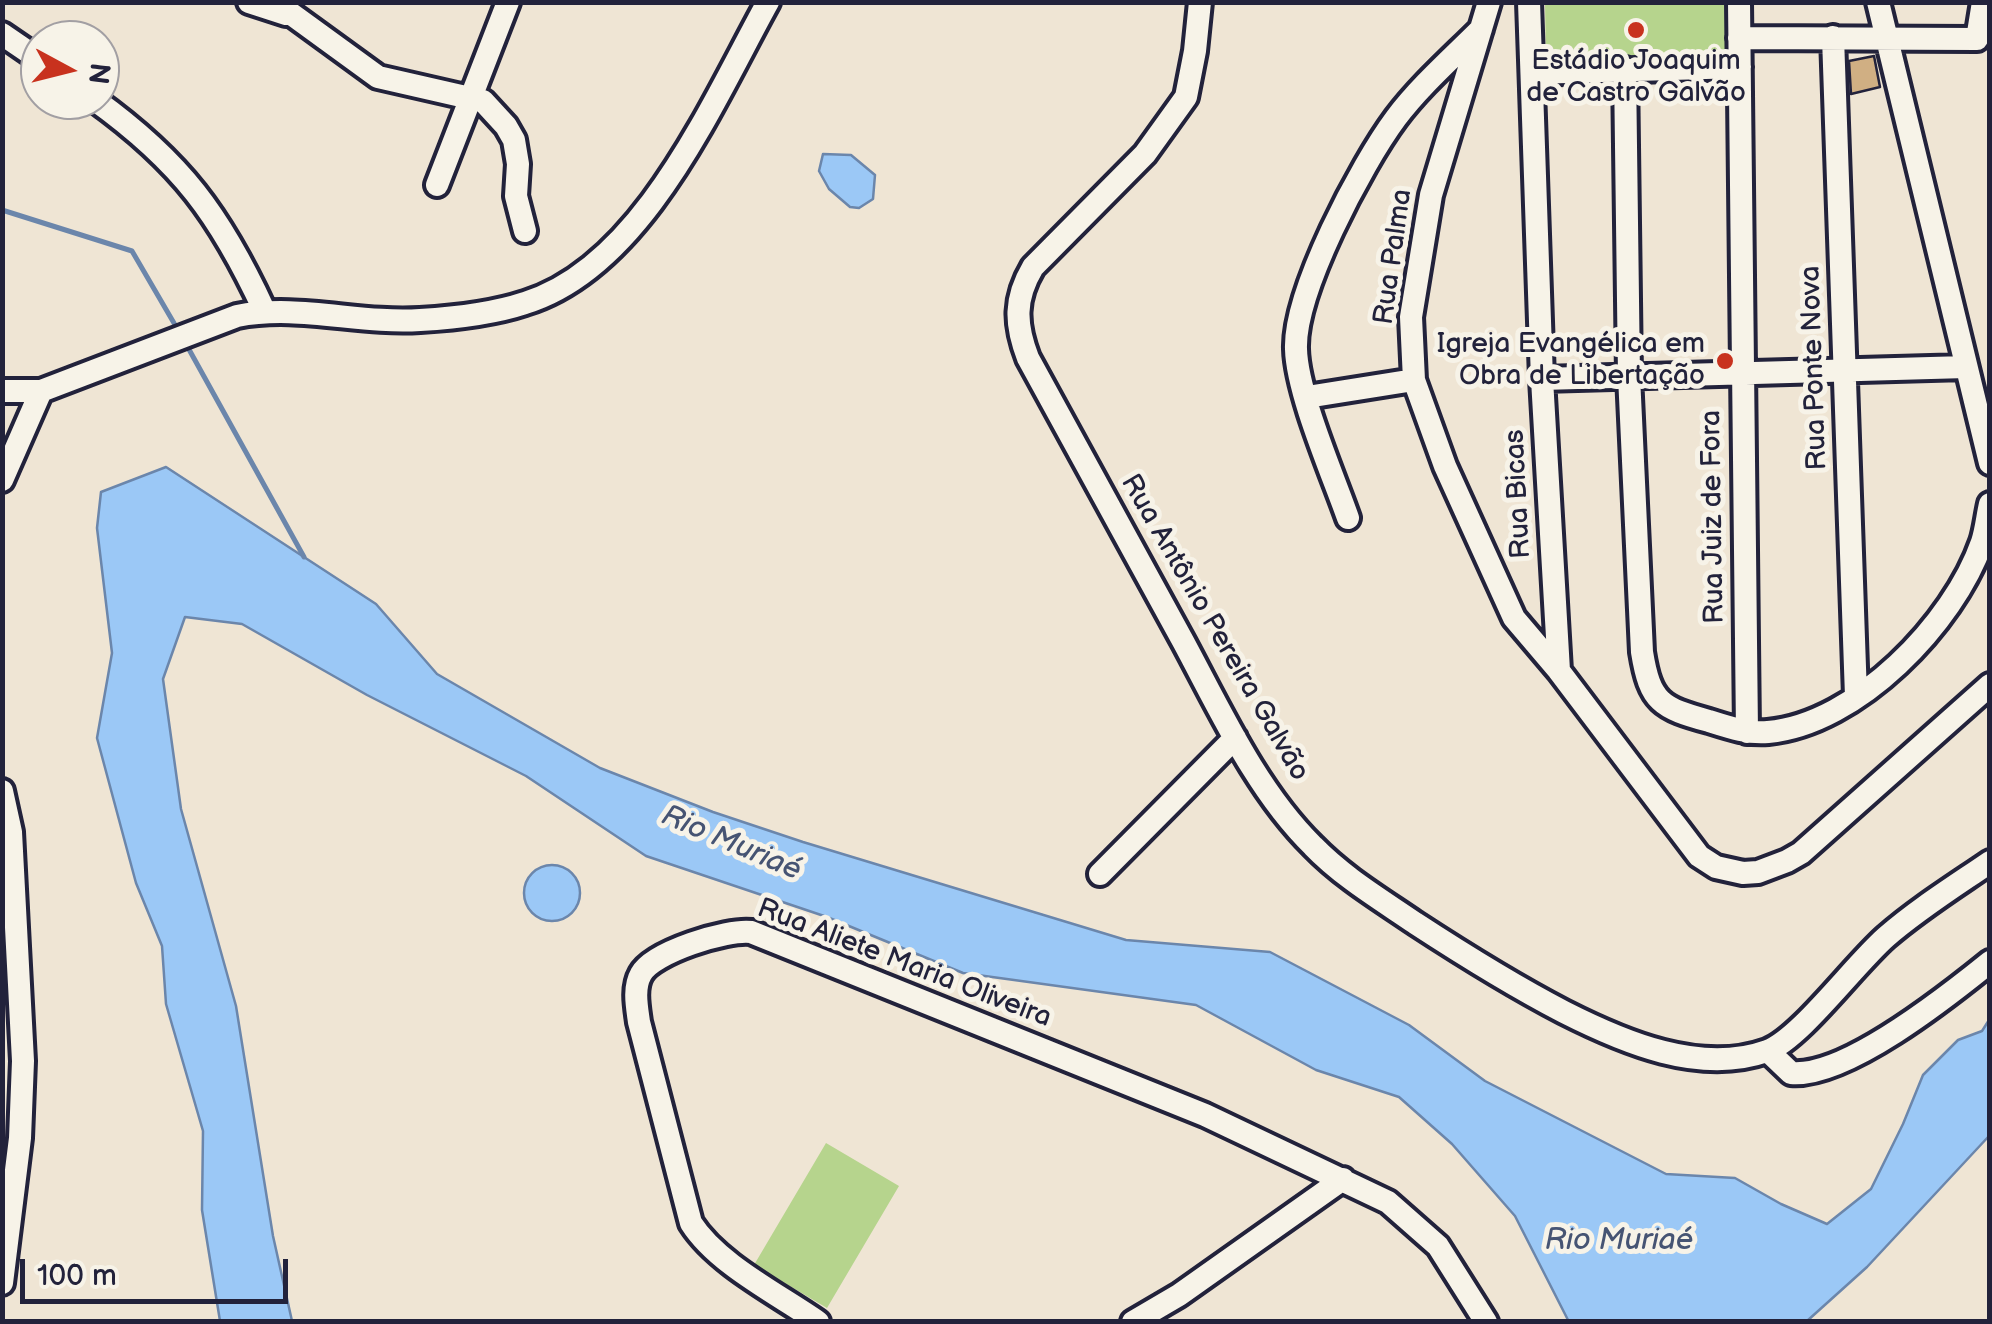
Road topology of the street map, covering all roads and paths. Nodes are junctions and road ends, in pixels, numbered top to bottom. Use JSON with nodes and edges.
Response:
{"nodes":[{"id":1,"x":249,"y":2,"type":"edge"},
{"id":2,"x":508,"y":2,"type":"edge"},
{"id":3,"x":768,"y":2,"type":"edge"},
{"id":4,"x":1200,"y":2,"type":"edge"},
{"id":5,"x":1490,"y":2,"type":"edge"},
{"id":6,"x":1528,"y":2,"type":"edge"},
{"id":7,"x":1739,"y":2,"type":"edge"},
{"id":8,"x":1878,"y":2,"type":"edge"},
{"id":9,"x":1983,"y":2,"type":"edge"},
{"id":10,"x":285,"y":9,"type":"edge"},
{"id":11,"x":1483,"y":27,"type":"junction"},
{"id":12,"x":1833,"y":37,"type":"junction"},
{"id":13,"x":1886,"y":37,"type":"junction"},
{"id":14,"x":1740,"y":38,"type":"junction"},
{"id":15,"x":1740,"y":67,"type":"junction"},
{"id":16,"x":1625,"y":69,"type":"junction"},
{"id":17,"x":1532,"y":73,"type":"junction"},
{"id":18,"x":474,"y":96,"type":"junction"},
{"id":19,"x":120,"y":118,"type":"edge"},
{"id":20,"x":438,"y":185,"type":"dead end"},
{"id":21,"x":525,"y":231,"type":"dead end"},
{"id":22,"x":264,"y":310,"type":"junction"},
{"id":23,"x":1966,"y":367,"type":"junction"},
{"id":24,"x":1845,"y":370,"type":"junction"},
{"id":25,"x":1743,"y":373,"type":"junction"},
{"id":26,"x":1630,"y":376,"type":"junction"},
{"id":27,"x":1542,"y":379,"type":"junction"},
{"id":28,"x":1414,"y":380,"type":"junction"},
{"id":29,"x":2,"y":391,"type":"edge"},
{"id":30,"x":41,"y":391,"type":"junction"},
{"id":31,"x":1306,"y":398,"type":"junction"},
{"id":32,"x":1990,"y":463,"type":"edge"},
{"id":33,"x":2,"y":480,"type":"edge"},
{"id":34,"x":1990,"y":504,"type":"edge"},
{"id":35,"x":1348,"y":518,"type":"dead end"},
{"id":36,"x":1559,"y":671,"type":"junction"},
{"id":37,"x":1990,"y":685,"type":"edge"},
{"id":38,"x":1856,"y":696,"type":"junction"},
{"id":39,"x":1747,"y":732,"type":"junction"},
{"id":40,"x":1235,"y":738,"type":"junction"},
{"id":41,"x":2,"y":790,"type":"edge"},
{"id":42,"x":1990,"y":862,"type":"edge"},
{"id":43,"x":1100,"y":874,"type":"dead end"},
{"id":44,"x":1990,"y":962,"type":"edge"},
{"id":45,"x":1768,"y":1051,"type":"junction"},
{"id":46,"x":1343,"y":1179,"type":"junction"},
{"id":47,"x":2,"y":1283,"type":"edge"},
{"id":48,"x":818,"y":1322,"type":"edge"},
{"id":49,"x":1133,"y":1322,"type":"edge"},
{"id":50,"x":1486,"y":1322,"type":"edge"}],
"edges":[{"from":1,"to":10,"type":"street"},
{"from":2,"to":18,"type":"street"},
{"from":3,"to":22,"type":"street"},
{"from":4,"to":40,"type":"street","name":"Rua Antônio Pereira Galvão"},
{"from":5,"to":11,"type":"street","name":"Rua Palma"},
{"from":6,"to":17,"type":"street","name":"Rua Bicas"},
{"from":7,"to":14,"type":"street","name":"Rua Juiz de Fora"},
{"from":8,"to":13,"type":"street"},
{"from":9,"to":13,"type":"street"},
{"from":10,"to":18,"type":"street"},
{"from":11,"to":28,"type":"street","name":"Rua Palma"},
{"from":11,"to":31,"type":"street"},
{"from":12,"to":13,"type":"street"},
{"from":12,"to":14,"type":"street"},
{"from":12,"to":24,"type":"street","name":"Rua Ponte Nova"},
{"from":13,"to":23,"type":"street"},
{"from":14,"to":15,"type":"street","name":"Rua Juiz de Fora"},
{"from":15,"to":16,"type":"street"},
{"from":15,"to":25,"type":"street","name":"Rua Juiz de Fora"},
{"from":16,"to":17,"type":"street"},
{"from":16,"to":26,"type":"street"},
{"from":17,"to":27,"type":"street","name":"Rua Bicas"},
{"from":18,"to":20,"type":"street"},
{"from":18,"to":21,"type":"street"},
{"from":19,"to":22,"type":"street"},
{"from":22,"to":30,"type":"street"},
{"from":23,"to":24,"type":"street"},
{"from":23,"to":32,"type":"street"},
{"from":24,"to":25,"type":"street"},
{"from":24,"to":38,"type":"street","name":"Rua Ponte Nova"},
{"from":25,"to":26,"type":"street"},
{"from":25,"to":39,"type":"street","name":"Rua Juiz de Fora"},
{"from":26,"to":27,"type":"street"},
{"from":26,"to":39,"type":"street"},
{"from":27,"to":36,"type":"street","name":"Rua Bicas"},
{"from":28,"to":31,"type":"street"},
{"from":28,"to":36,"type":"street","name":"Rua Palma"},
{"from":29,"to":30,"type":"street"},
{"from":30,"to":33,"type":"street"},
{"from":31,"to":35,"type":"street"},
{"from":34,"to":38,"type":"street"},
{"from":36,"to":37,"type":"street"},
{"from":38,"to":39,"type":"street"},
{"from":40,"to":43,"type":"street"},
{"from":40,"to":45,"type":"street","name":"Rua Antônio Pereira Galvão"},
{"from":41,"to":47,"type":"street"},
{"from":42,"to":45,"type":"street"},
{"from":44,"to":45,"type":"street"},
{"from":46,"to":48,"type":"street","name":"Rua Aliete Maria Oliveira"},
{"from":46,"to":49,"type":"street"},
{"from":46,"to":50,"type":"street","name":"Rua Aliete Maria Oliveira"}]}
